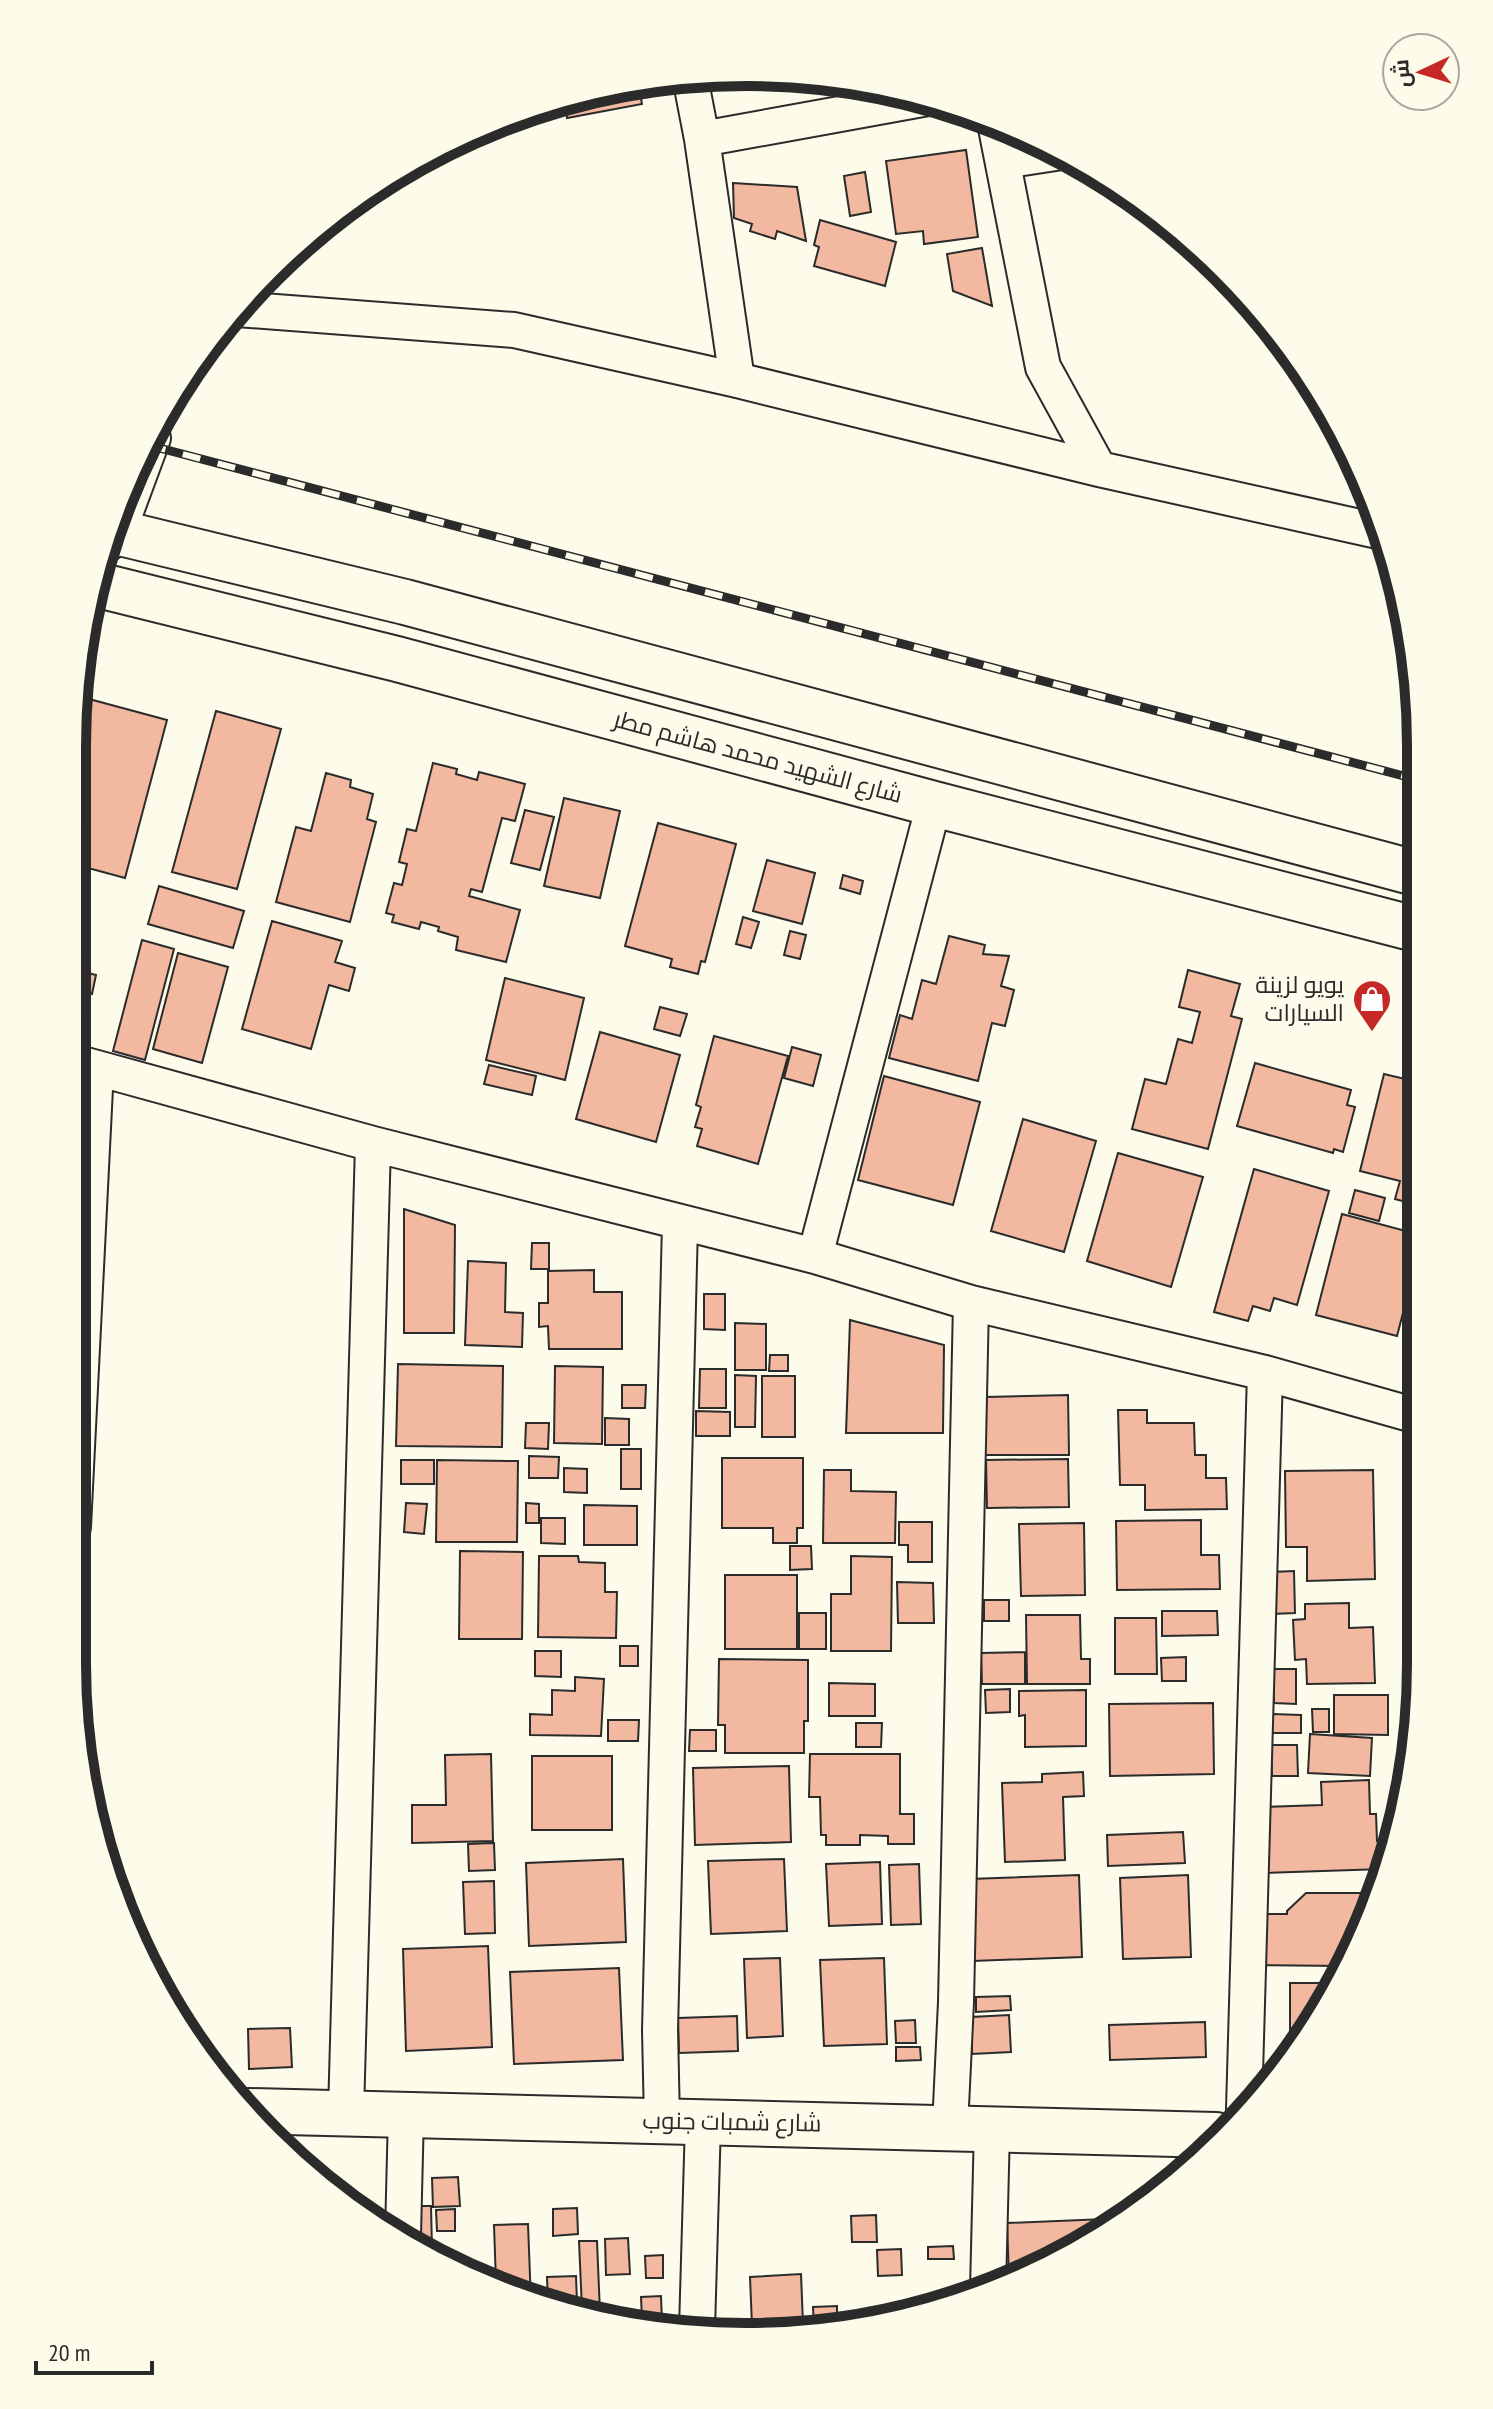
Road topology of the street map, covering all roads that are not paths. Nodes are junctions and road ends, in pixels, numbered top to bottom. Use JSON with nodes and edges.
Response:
{"nodes":[{"id":1,"x":692,"y":88,"type":"edge"},
{"id":2,"x":896,"y":104,"type":"edge"},
{"id":3,"x":998,"y":136,"type":"edge"},
{"id":4,"x":702,"y":139,"type":"junction"},
{"id":5,"x":1041,"y":155,"type":"edge"},
{"id":6,"x":1004,"y":161,"type":"junction"},
{"id":7,"x":251,"y":310,"type":"edge"},
{"id":8,"x":737,"y":380,"type":"junction"},
{"id":9,"x":1099,"y":469,"type":"junction"},
{"id":10,"x":1370,"y":529,"type":"edge"},
{"id":11,"x":120,"y":537,"type":"edge"},
{"id":12,"x":106,"y":587,"type":"edge"},
{"id":13,"x":934,"y":804,"type":"junction"},
{"id":14,"x":1407,"y":871,"type":"edge"},
{"id":15,"x":1407,"y":927,"type":"edge"},
{"id":16,"x":86,"y":1065,"type":"edge"},
{"id":17,"x":373,"y":1144,"type":"junction"},
{"id":18,"x":680,"y":1224,"type":"junction"},
{"id":19,"x":815,"y":1256,"type":"junction"},
{"id":20,"x":971,"y":1303,"type":"junction"},
{"id":21,"x":1265,"y":1373,"type":"junction"},
{"id":22,"x":1407,"y":1413,"type":"edge"},
{"id":23,"x":1244,"y":2096,"type":"edge"},
{"id":24,"x":262,"y":2111,"type":"edge"},
{"id":25,"x":346,"y":2113,"type":"junction"},
{"id":26,"x":406,"y":2114,"type":"junction"},
{"id":27,"x":682,"y":2121,"type":"junction"},
{"id":28,"x":971,"y":2127,"type":"junction"},
{"id":29,"x":1209,"y":2135,"type":"edge"},
{"id":30,"x":403,"y":2227,"type":"edge"},
{"id":31,"x":987,"y":2278,"type":"edge"},
{"id":32,"x":696,"y":2321,"type":"edge"}],
"edges":[{"from":1,"to":4,"type":"street"},
{"from":2,"to":4,"type":"street"},
{"from":3,"to":6,"type":"street"},
{"from":4,"to":8,"type":"street"},
{"from":5,"to":6,"type":"street"},
{"from":6,"to":9,"type":"street"},
{"from":7,"to":8,"type":"street"},
{"from":8,"to":9,"type":"street"},
{"from":9,"to":10,"type":"street"},
{"from":11,"to":14,"type":"main road"},
{"from":12,"to":13,"type":"main road","name":"شارع الشهيد محمد هاشم مطر"},
{"from":13,"to":15,"type":"main road","name":"شارع الشهيد محمد هاشم مطر"},
{"from":13,"to":19,"type":"street"},
{"from":16,"to":17,"type":"street"},
{"from":17,"to":18,"type":"street"},
{"from":17,"to":25,"type":"street"},
{"from":18,"to":19,"type":"street"},
{"from":18,"to":27,"type":"street"},
{"from":19,"to":20,"type":"street"},
{"from":20,"to":21,"type":"street"},
{"from":20,"to":28,"type":"street"},
{"from":21,"to":22,"type":"street"},
{"from":21,"to":23,"type":"street"},
{"from":24,"to":25,"type":"main road","name":"شارع شمبات جنوب"},
{"from":25,"to":26,"type":"main road","name":"شارع شمبات جنوب"},
{"from":26,"to":27,"type":"main road","name":"شارع شمبات جنوب"},
{"from":26,"to":30,"type":"street"},
{"from":27,"to":28,"type":"main road","name":"شارع شمبات جنوب"},
{"from":27,"to":32,"type":"street"},
{"from":28,"to":29,"type":"main road","name":"شارع شمبات جنوب"},
{"from":28,"to":31,"type":"street"}]}
